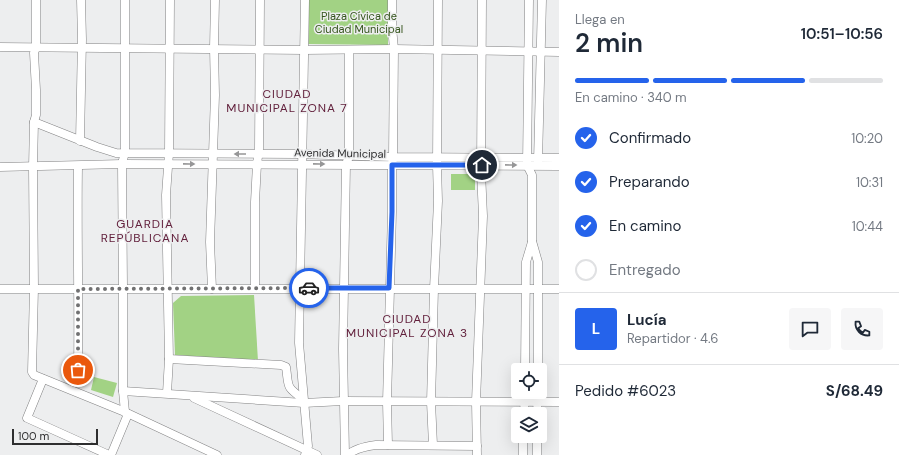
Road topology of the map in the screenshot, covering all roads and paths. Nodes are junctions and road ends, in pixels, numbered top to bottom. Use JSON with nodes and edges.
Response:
{"nodes":[{"id":1,"x":36,"y":0,"type":"edge"},
{"id":2,"x":81,"y":0,"type":"edge"},
{"id":3,"x":125,"y":0,"type":"edge"},
{"id":4,"x":170,"y":0,"type":"edge"},
{"id":5,"x":215,"y":0,"type":"edge"},
{"id":6,"x":260,"y":0,"type":"edge"},
{"id":7,"x":305,"y":0,"type":"edge"},
{"id":8,"x":392,"y":0,"type":"edge"},
{"id":9,"x":438,"y":0,"type":"edge"},
{"id":10,"x":482,"y":0,"type":"edge"},
{"id":11,"x":529,"y":0,"type":"edge"},
{"id":12,"x":542,"y":0,"type":"edge"},
{"id":13,"x":0,"y":47,"type":"edge"},
{"id":14,"x":36,"y":47,"type":"junction"},
{"id":15,"x":82,"y":47,"type":"junction"},
{"id":16,"x":169,"y":48,"type":"junction"},
{"id":17,"x":214,"y":48,"type":"junction"},
{"id":18,"x":125,"y":49,"type":"junction"},
{"id":19,"x":259,"y":49,"type":"junction"},
{"id":20,"x":394,"y":49,"type":"junction"},
{"id":21,"x":304,"y":50,"type":"junction"},
{"id":22,"x":349,"y":50,"type":"junction"},
{"id":23,"x":438,"y":50,"type":"junction"},
{"id":24,"x":482,"y":51,"type":"junction"},
{"id":25,"x":528,"y":52,"type":"junction"},
{"id":26,"x":541,"y":52,"type":"junction"},
{"id":27,"x":559,"y":52,"type":"edge"},
{"id":28,"x":34,"y":122,"type":"junction"},
{"id":29,"x":80,"y":140,"type":"junction"},
{"id":30,"x":124,"y":152,"type":"junction"},
{"id":31,"x":169,"y":153,"type":"junction"},
{"id":32,"x":214,"y":154,"type":"junction"},
{"id":33,"x":259,"y":154,"type":"junction"},
{"id":34,"x":302,"y":154,"type":"junction"},
{"id":35,"x":559,"y":158,"type":"edge"},
{"id":36,"x":348,"y":160,"type":"junction"},
{"id":37,"x":393,"y":161,"type":"junction"},
{"id":38,"x":437,"y":161,"type":"junction"},
{"id":39,"x":482,"y":161,"type":"junction"},
{"id":40,"x":527,"y":161,"type":"junction"},
{"id":41,"x":538,"y":161,"type":"junction"},
{"id":42,"x":122,"y":164,"type":"junction"},
{"id":43,"x":168,"y":164,"type":"junction"},
{"id":44,"x":213,"y":164,"type":"junction"},
{"id":45,"x":257,"y":164,"type":"junction"},
{"id":46,"x":302,"y":164,"type":"junction"},
{"id":47,"x":78,"y":166,"type":"junction"},
{"id":48,"x":559,"y":166,"type":"edge"},
{"id":49,"x":32,"y":167,"type":"junction"},
{"id":50,"x":0,"y":168,"type":"edge"},
{"id":51,"x":532,"y":175,"type":"junction"},
{"id":52,"x":532,"y":241,"type":"junction"},
{"id":53,"x":34,"y":288,"type":"junction"},
{"id":54,"x":123,"y":288,"type":"junction"},
{"id":55,"x":255,"y":288,"type":"junction"},
{"id":56,"x":299,"y":288,"type":"junction"},
{"id":57,"x":344,"y":288,"type":"junction"},
{"id":58,"x":389,"y":288,"type":"junction"},
{"id":59,"x":479,"y":288,"type":"junction"},
{"id":60,"x":525,"y":288,"type":"junction"},
{"id":61,"x":539,"y":288,"type":"junction"},
{"id":62,"x":0,"y":289,"type":"edge"},
{"id":63,"x":78,"y":289,"type":"junction"},
{"id":64,"x":168,"y":289,"type":"junction"},
{"id":65,"x":212,"y":289,"type":"junction"},
{"id":66,"x":434,"y":289,"type":"junction"},
{"id":67,"x":559,"y":289,"type":"edge"},
{"id":68,"x":169,"y":359,"type":"junction"},
{"id":69,"x":525,"y":363,"type":"edge"},
{"id":70,"x":538,"y":363,"type":"edge"},
{"id":71,"x":78,"y":370,"type":"dead end"},
{"id":72,"x":43,"y":379,"type":"junction"},
{"id":73,"x":123,"y":391,"type":"junction"},
{"id":74,"x":167,"y":393,"type":"junction"},
{"id":75,"x":187,"y":395,"type":"junction"},
{"id":76,"x":303,"y":401,"type":"junction"},
{"id":77,"x":343,"y":401,"type":"junction"},
{"id":78,"x":387,"y":402,"type":"junction"},
{"id":79,"x":431,"y":402,"type":"junction"},
{"id":80,"x":476,"y":402,"type":"junction"},
{"id":81,"x":525,"y":402,"type":"junction"},
{"id":82,"x":538,"y":402,"type":"junction"},
{"id":83,"x":559,"y":402,"type":"edge"},
{"id":84,"x":525,"y":407,"type":"edge"},
{"id":85,"x":538,"y":407,"type":"edge"},
{"id":86,"x":127,"y":413,"type":"junction"},
{"id":87,"x":524,"y":443,"type":"edge"},
{"id":88,"x":537,"y":443,"type":"edge"},
{"id":89,"x":388,"y":444,"type":"junction"},
{"id":90,"x":433,"y":445,"type":"junction"},
{"id":91,"x":198,"y":446,"type":"junction"},
{"id":92,"x":477,"y":446,"type":"junction"},
{"id":93,"x":306,"y":453,"type":"edge"},
{"id":94,"x":110,"y":455,"type":"edge"},
{"id":95,"x":194,"y":455,"type":"edge"},
{"id":96,"x":217,"y":455,"type":"edge"},
{"id":97,"x":317,"y":455,"type":"edge"},
{"id":98,"x":345,"y":455,"type":"edge"},
{"id":99,"x":348,"y":455,"type":"edge"},
{"id":100,"x":477,"y":455,"type":"edge"},
{"id":101,"x":523,"y":455,"type":"edge"},
{"id":102,"x":537,"y":455,"type":"edge"}],
"edges":[{"from":1,"to":14,"type":"street"},
{"from":2,"to":15,"type":"street"},
{"from":3,"to":18,"type":"street"},
{"from":4,"to":16,"type":"street"},
{"from":5,"to":17,"type":"street"},
{"from":6,"to":19,"type":"street"},
{"from":7,"to":21,"type":"street"},
{"from":8,"to":20,"type":"street"},
{"from":9,"to":23,"type":"street"},
{"from":10,"to":24,"type":"street"},
{"from":11,"to":25,"type":"street"},
{"from":12,"to":26,"type":"street"},
{"from":13,"to":14,"type":"street"},
{"from":14,"to":15,"type":"street"},
{"from":14,"to":28,"type":"street"},
{"from":15,"to":18,"type":"street"},
{"from":15,"to":29,"type":"street"},
{"from":16,"to":17,"type":"street"},
{"from":16,"to":18,"type":"street"},
{"from":16,"to":31,"type":"street"},
{"from":17,"to":19,"type":"street"},
{"from":17,"to":32,"type":"street"},
{"from":18,"to":30,"type":"street"},
{"from":19,"to":21,"type":"street"},
{"from":19,"to":33,"type":"street"},
{"from":20,"to":22,"type":"street"},
{"from":20,"to":23,"type":"street"},
{"from":20,"to":37,"type":"street"},
{"from":21,"to":22,"type":"street"},
{"from":21,"to":34,"type":"street"},
{"from":22,"to":36,"type":"street"},
{"from":23,"to":24,"type":"street"},
{"from":23,"to":38,"type":"street"},
{"from":24,"to":25,"type":"street"},
{"from":24,"to":39,"type":"street"},
{"from":25,"to":26,"type":"street"},
{"from":25,"to":40,"type":"street"},
{"from":26,"to":27,"type":"street"},
{"from":26,"to":41,"type":"street"},
{"from":28,"to":29,"type":"street","name":"Avenida Municipal"},
{"from":28,"to":49,"type":"street"},
{"from":29,"to":30,"type":"street","name":"Avenida Municipal"},
{"from":30,"to":31,"type":"street","name":"Avenida Municipal"},
{"from":30,"to":42,"type":"street"},
{"from":31,"to":32,"type":"street","name":"Avenida Municipal"},
{"from":31,"to":43,"type":"street"},
{"from":33,"to":32,"type":"street","name":"Avenida Municipal","one_way":true},
{"from":32,"to":44,"type":"street"},
{"from":33,"to":34,"type":"street","name":"Avenida Municipal"},
{"from":33,"to":45,"type":"street"},
{"from":34,"to":36,"type":"street","name":"Avenida Municipal"},
{"from":34,"to":46,"type":"street"},
{"from":35,"to":41,"type":"street","name":"Avenida Municipal"},
{"from":36,"to":37,"type":"street","name":"Avenida Municipal"},
{"from":46,"to":36,"type":"street","name":"Avenida Municipal","one_way":true},
{"from":36,"to":57,"type":"street"},
{"from":37,"to":38,"type":"street","name":"Avenida Municipal"},
{"from":37,"to":58,"type":"street"},
{"from":38,"to":39,"type":"street","name":"Avenida Municipal"},
{"from":38,"to":66,"type":"street"},
{"from":39,"to":40,"type":"street","name":"Avenida Municipal"},
{"from":39,"to":59,"type":"street"},
{"from":40,"to":41,"type":"street","name":"Avenida Municipal"},
{"from":40,"to":51,"type":"street"},
{"from":41,"to":48,"type":"street","name":"Avenida Municipal"},
{"from":41,"to":51,"type":"street"},
{"from":42,"to":43,"type":"street","name":"Avenida Municipal"},
{"from":42,"to":47,"type":"street","name":"Avenida Municipal"},
{"from":42,"to":54,"type":"street"},
{"from":43,"to":44,"type":"street","name":"Avenida Municipal","one_way":true},
{"from":43,"to":64,"type":"street"},
{"from":44,"to":45,"type":"street","name":"Avenida Municipal"},
{"from":44,"to":65,"type":"street"},
{"from":45,"to":46,"type":"street","name":"Avenida Municipal"},
{"from":45,"to":55,"type":"street"},
{"from":46,"to":56,"type":"street"},
{"from":47,"to":49,"type":"street","name":"Avenida Municipal"},
{"from":47,"to":63,"type":"street"},
{"from":49,"to":50,"type":"street","name":"Avenida Municipal"},
{"from":49,"to":53,"type":"street"},
{"from":51,"to":52,"type":"street"},
{"from":52,"to":60,"type":"street"},
{"from":52,"to":61,"type":"street"},
{"from":53,"to":62,"type":"street"},
{"from":53,"to":63,"type":"street"},
{"from":53,"to":72,"type":"street"},
{"from":54,"to":63,"type":"street"},
{"from":54,"to":64,"type":"street"},
{"from":54,"to":73,"type":"street"},
{"from":55,"to":56,"type":"street"},
{"from":55,"to":65,"type":"street"},
{"from":56,"to":57,"type":"street"},
{"from":56,"to":76,"type":"street"},
{"from":57,"to":58,"type":"street"},
{"from":57,"to":77,"type":"street"},
{"from":58,"to":66,"type":"street"},
{"from":58,"to":78,"type":"street"},
{"from":59,"to":60,"type":"street"},
{"from":59,"to":66,"type":"street"},
{"from":59,"to":80,"type":"street"},
{"from":60,"to":61,"type":"street"},
{"from":60,"to":69,"type":"street"},
{"from":61,"to":67,"type":"street"},
{"from":61,"to":70,"type":"street"},
{"from":63,"to":71,"type":"street"},
{"from":64,"to":65,"type":"street"},
{"from":64,"to":68,"type":"street"},
{"from":66,"to":79,"type":"street"},
{"from":68,"to":74,"type":"street"},
{"from":68,"to":76,"type":"street"},
{"from":72,"to":86,"type":"street"},
{"from":72,"to":94,"type":"street"},
{"from":73,"to":74,"type":"street"},
{"from":73,"to":86,"type":"street"},
{"from":74,"to":75,"type":"street"},
{"from":75,"to":76,"type":"street"},
{"from":75,"to":93,"type":"street"},
{"from":76,"to":77,"type":"street"},
{"from":76,"to":93,"type":"street"},
{"from":77,"to":78,"type":"street"},
{"from":77,"to":98,"type":"street"},
{"from":78,"to":79,"type":"street"},
{"from":78,"to":89,"type":"street"},
{"from":79,"to":80,"type":"street"},
{"from":79,"to":90,"type":"street"},
{"from":80,"to":81,"type":"street"},
{"from":80,"to":92,"type":"street"},
{"from":81,"to":82,"type":"street"},
{"from":81,"to":84,"type":"street"},
{"from":82,"to":83,"type":"street"},
{"from":82,"to":85,"type":"street"},
{"from":86,"to":91,"type":"street"},
{"from":86,"to":94,"type":"street"},
{"from":87,"to":101,"type":"street"},
{"from":88,"to":102,"type":"street"},
{"from":89,"to":90,"type":"street"},
{"from":89,"to":99,"type":"street"},
{"from":90,"to":92,"type":"street"},
{"from":91,"to":95,"type":"street"},
{"from":91,"to":96,"type":"street"},
{"from":92,"to":100,"type":"street"},
{"from":93,"to":97,"type":"street"}]}
